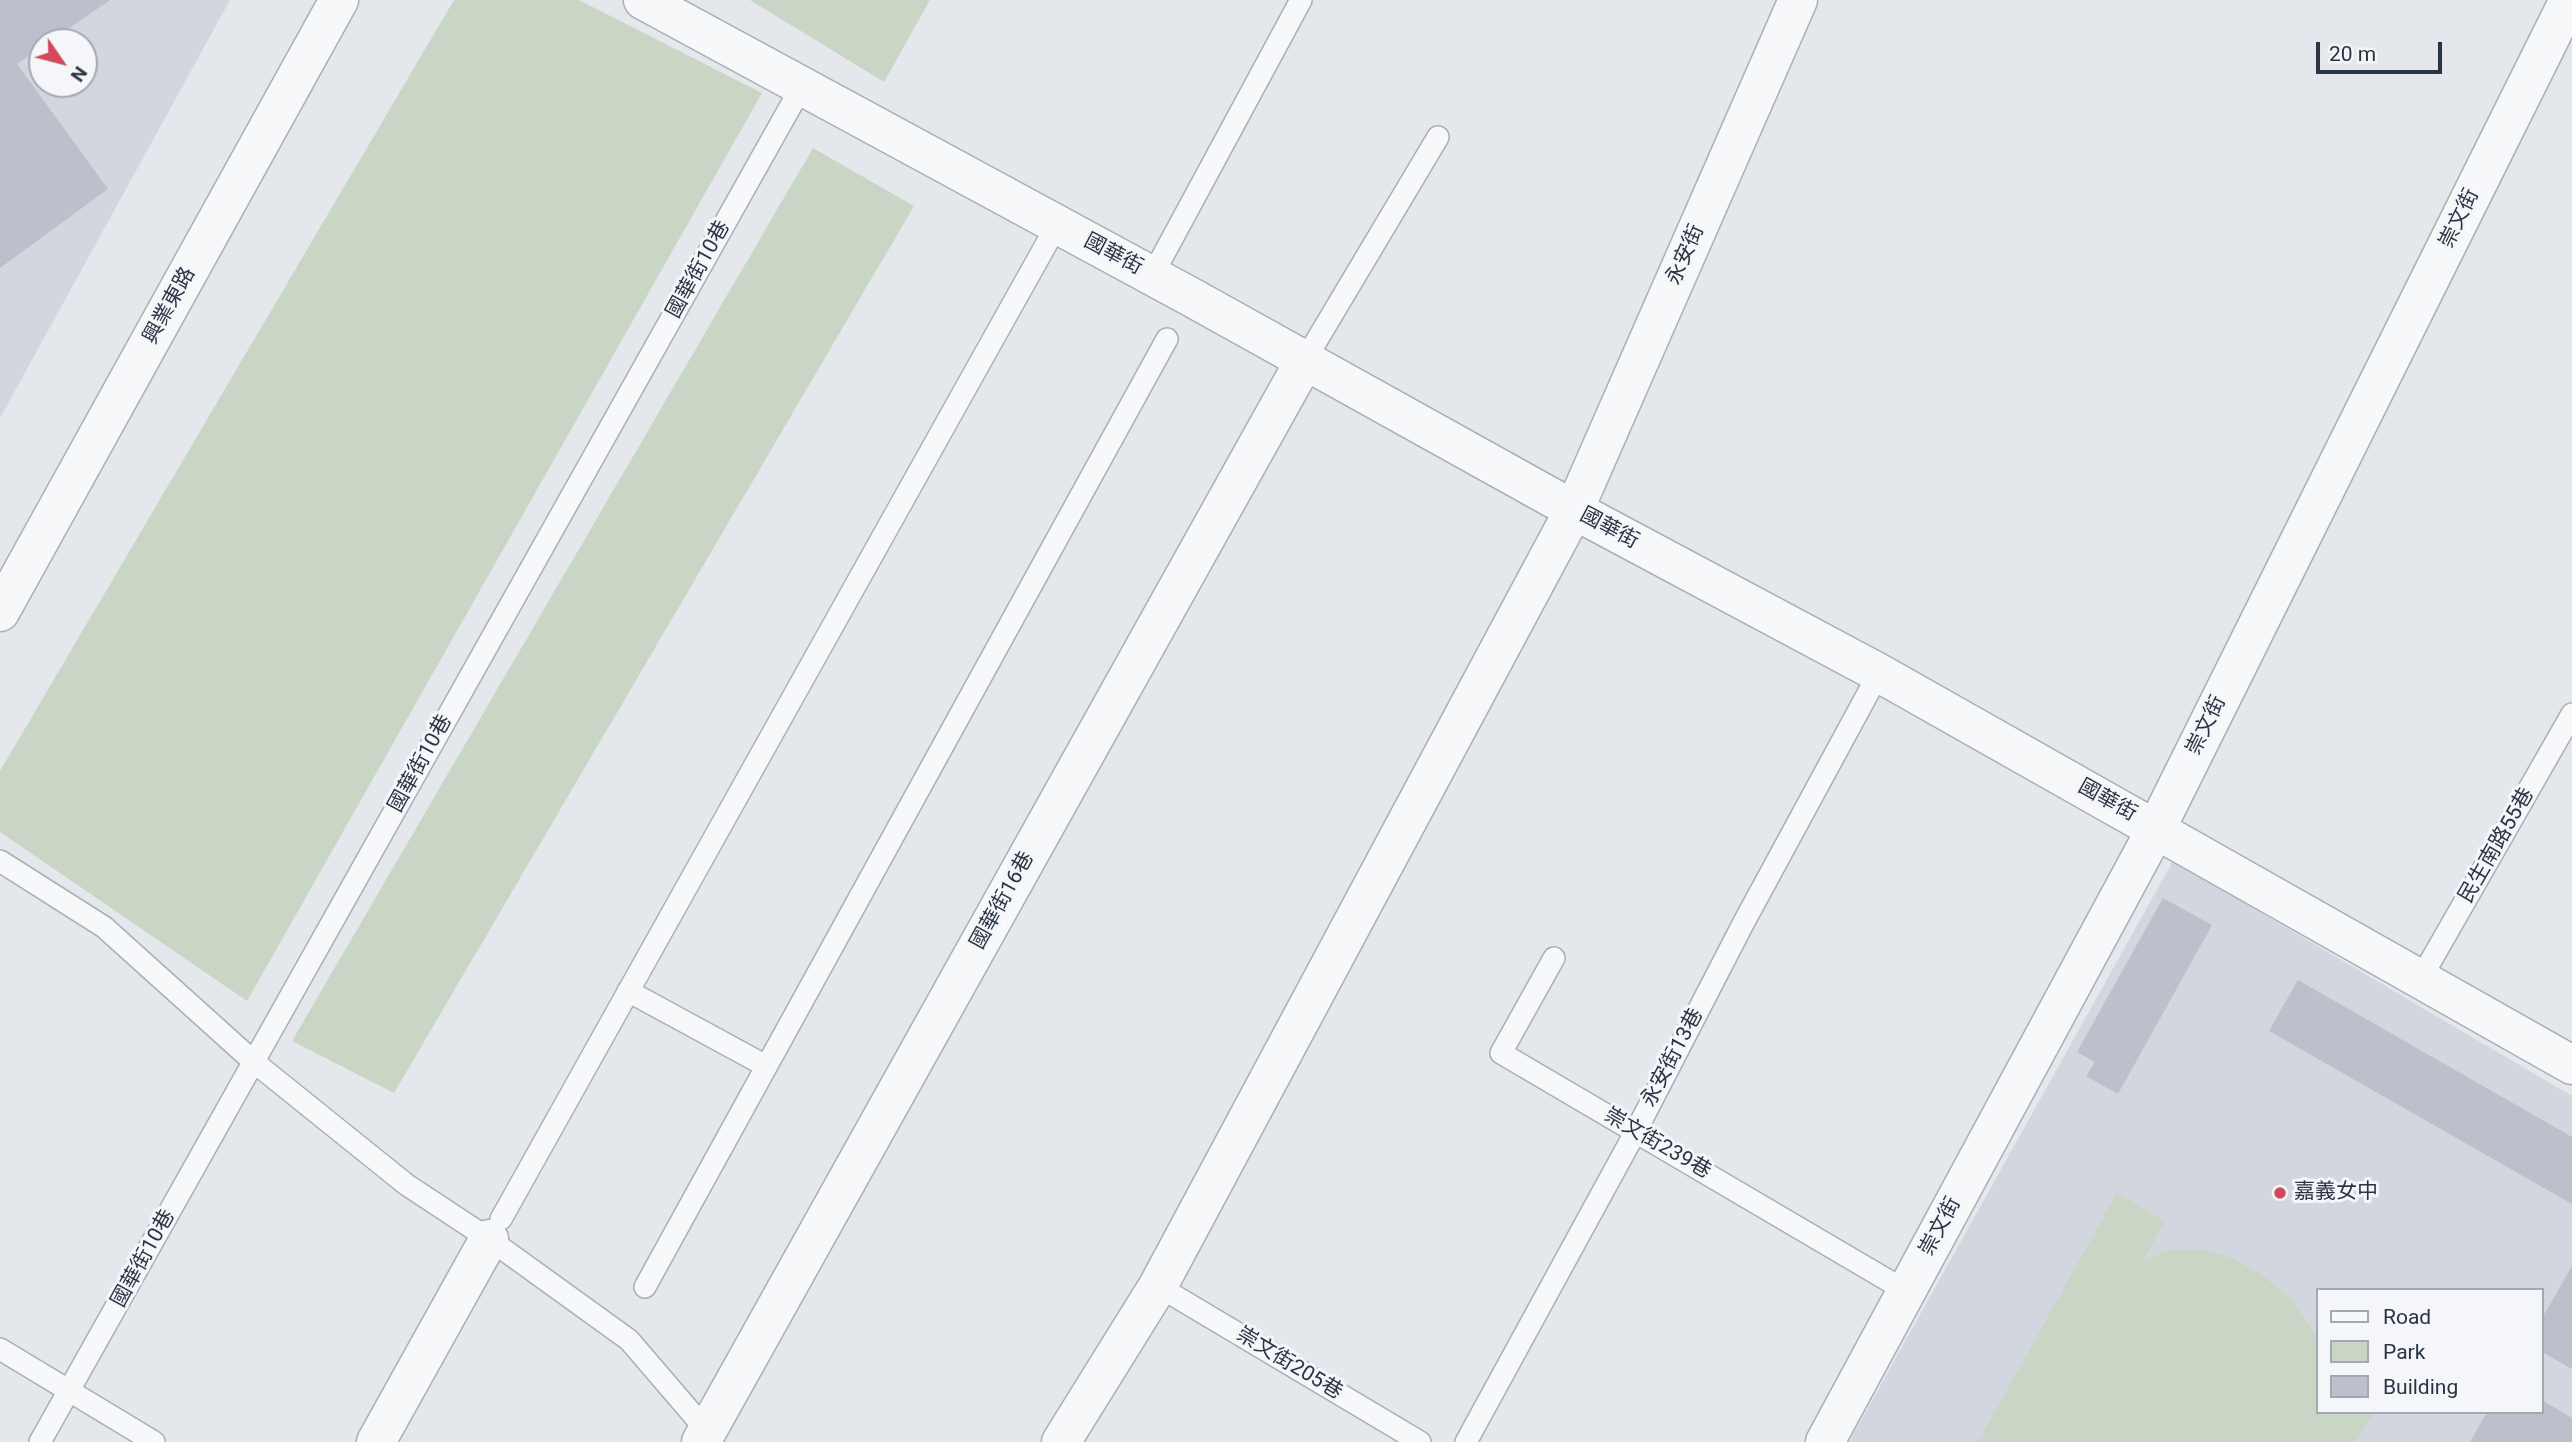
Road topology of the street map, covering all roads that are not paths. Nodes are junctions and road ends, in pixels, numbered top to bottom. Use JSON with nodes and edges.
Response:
{"nodes":[{"id":1,"x":340,"y":0,"type":"edge"},
{"id":2,"x":643,"y":0,"type":"edge"},
{"id":3,"x":1301,"y":0,"type":"edge"},
{"id":4,"x":1798,"y":0,"type":"edge"},
{"id":5,"x":2569,"y":0,"type":"edge"},
{"id":6,"x":802,"y":86,"type":"junction"},
{"id":7,"x":1438,"y":137,"type":"dead end"},
{"id":8,"x":1057,"y":225,"type":"junction"},
{"id":9,"x":1152,"y":276,"type":"junction"},
{"id":10,"x":1167,"y":339,"type":"dead end"},
{"id":11,"x":1305,"y":360,"type":"junction"},
{"id":12,"x":1574,"y":510,"type":"junction"},
{"id":13,"x":0,"y":612,"type":"edge"},
{"id":14,"x":1879,"y":673,"type":"junction"},
{"id":15,"x":2572,"y":714,"type":"edge"},
{"id":16,"x":2156,"y":829,"type":"junction"},
{"id":17,"x":0,"y":861,"type":"edge"},
{"id":18,"x":1555,"y":958,"type":"dead end"},
{"id":19,"x":2421,"y":978,"type":"junction"},
{"id":20,"x":628,"y":991,"type":"junction"},
{"id":21,"x":254,"y":1062,"type":"junction"},
{"id":22,"x":2572,"y":1065,"type":"edge"},
{"id":23,"x":766,"y":1066,"type":"junction"},
{"id":24,"x":1636,"y":1131,"type":"junction"},
{"id":25,"x":495,"y":1229,"type":"junction"},
{"id":26,"x":1158,"y":1286,"type":"junction"},
{"id":27,"x":645,"y":1287,"type":"dead end"},
{"id":28,"x":1906,"y":1291,"type":"junction"},
{"id":29,"x":0,"y":1349,"type":"edge"},
{"id":30,"x":71,"y":1390,"type":"junction"},
{"id":31,"x":704,"y":1437,"type":"edge"},
{"id":32,"x":40,"y":1442,"type":"edge"},
{"id":33,"x":154,"y":1442,"type":"edge"},
{"id":34,"x":376,"y":1442,"type":"edge"},
{"id":35,"x":1061,"y":1442,"type":"edge"},
{"id":36,"x":1419,"y":1442,"type":"edge"},
{"id":37,"x":1466,"y":1442,"type":"edge"},
{"id":38,"x":1825,"y":1442,"type":"edge"}],
"edges":[{"from":1,"to":13,"type":"street","name":"興業東路"},
{"from":2,"to":6,"type":"street","name":"國華街"},
{"from":3,"to":9,"type":"lane"},
{"from":4,"to":12,"type":"street","name":"永安街"},
{"from":5,"to":16,"type":"street","name":"崇文街"},
{"from":6,"to":8,"type":"street","name":"國華街"},
{"from":6,"to":21,"type":"lane","name":"國華街10巷"},
{"from":7,"to":11,"type":"lane"},
{"from":8,"to":9,"type":"street","name":"國華街"},
{"from":8,"to":20,"type":"lane"},
{"from":9,"to":11,"type":"street","name":"國華街"},
{"from":10,"to":23,"type":"lane"},
{"from":11,"to":12,"type":"street","name":"國華街"},
{"from":11,"to":31,"type":"street","name":"國華街16巷"},
{"from":12,"to":14,"type":"street","name":"國華街"},
{"from":12,"to":26,"type":"street","name":"永安街"},
{"from":14,"to":16,"type":"street","name":"國華街"},
{"from":14,"to":24,"type":"lane","name":"永安街13巷"},
{"from":15,"to":19,"type":"lane","name":"民生南路55巷"},
{"from":16,"to":19,"type":"street","name":"國華街"},
{"from":16,"to":28,"type":"street","name":"崇文街"},
{"from":17,"to":21,"type":"lane"},
{"from":18,"to":24,"type":"lane","name":"崇文街239巷"},
{"from":19,"to":22,"type":"street","name":"國華街"},
{"from":20,"to":23,"type":"lane"},
{"from":20,"to":25,"type":"lane"},
{"from":21,"to":25,"type":"lane"},
{"from":21,"to":30,"type":"lane","name":"國華街10巷"},
{"from":23,"to":27,"type":"lane"},
{"from":24,"to":28,"type":"lane","name":"崇文街239巷"},
{"from":24,"to":37,"type":"lane","name":"永安街13巷"},
{"from":25,"to":31,"type":"lane"},
{"from":25,"to":34,"type":"street"},
{"from":26,"to":35,"type":"street","name":"永安街"},
{"from":26,"to":36,"type":"lane","name":"崇文街205巷"},
{"from":28,"to":38,"type":"street","name":"崇文街"},
{"from":29,"to":30,"type":"lane"},
{"from":30,"to":32,"type":"lane","name":"國華街10巷"},
{"from":30,"to":33,"type":"lane"}]}
